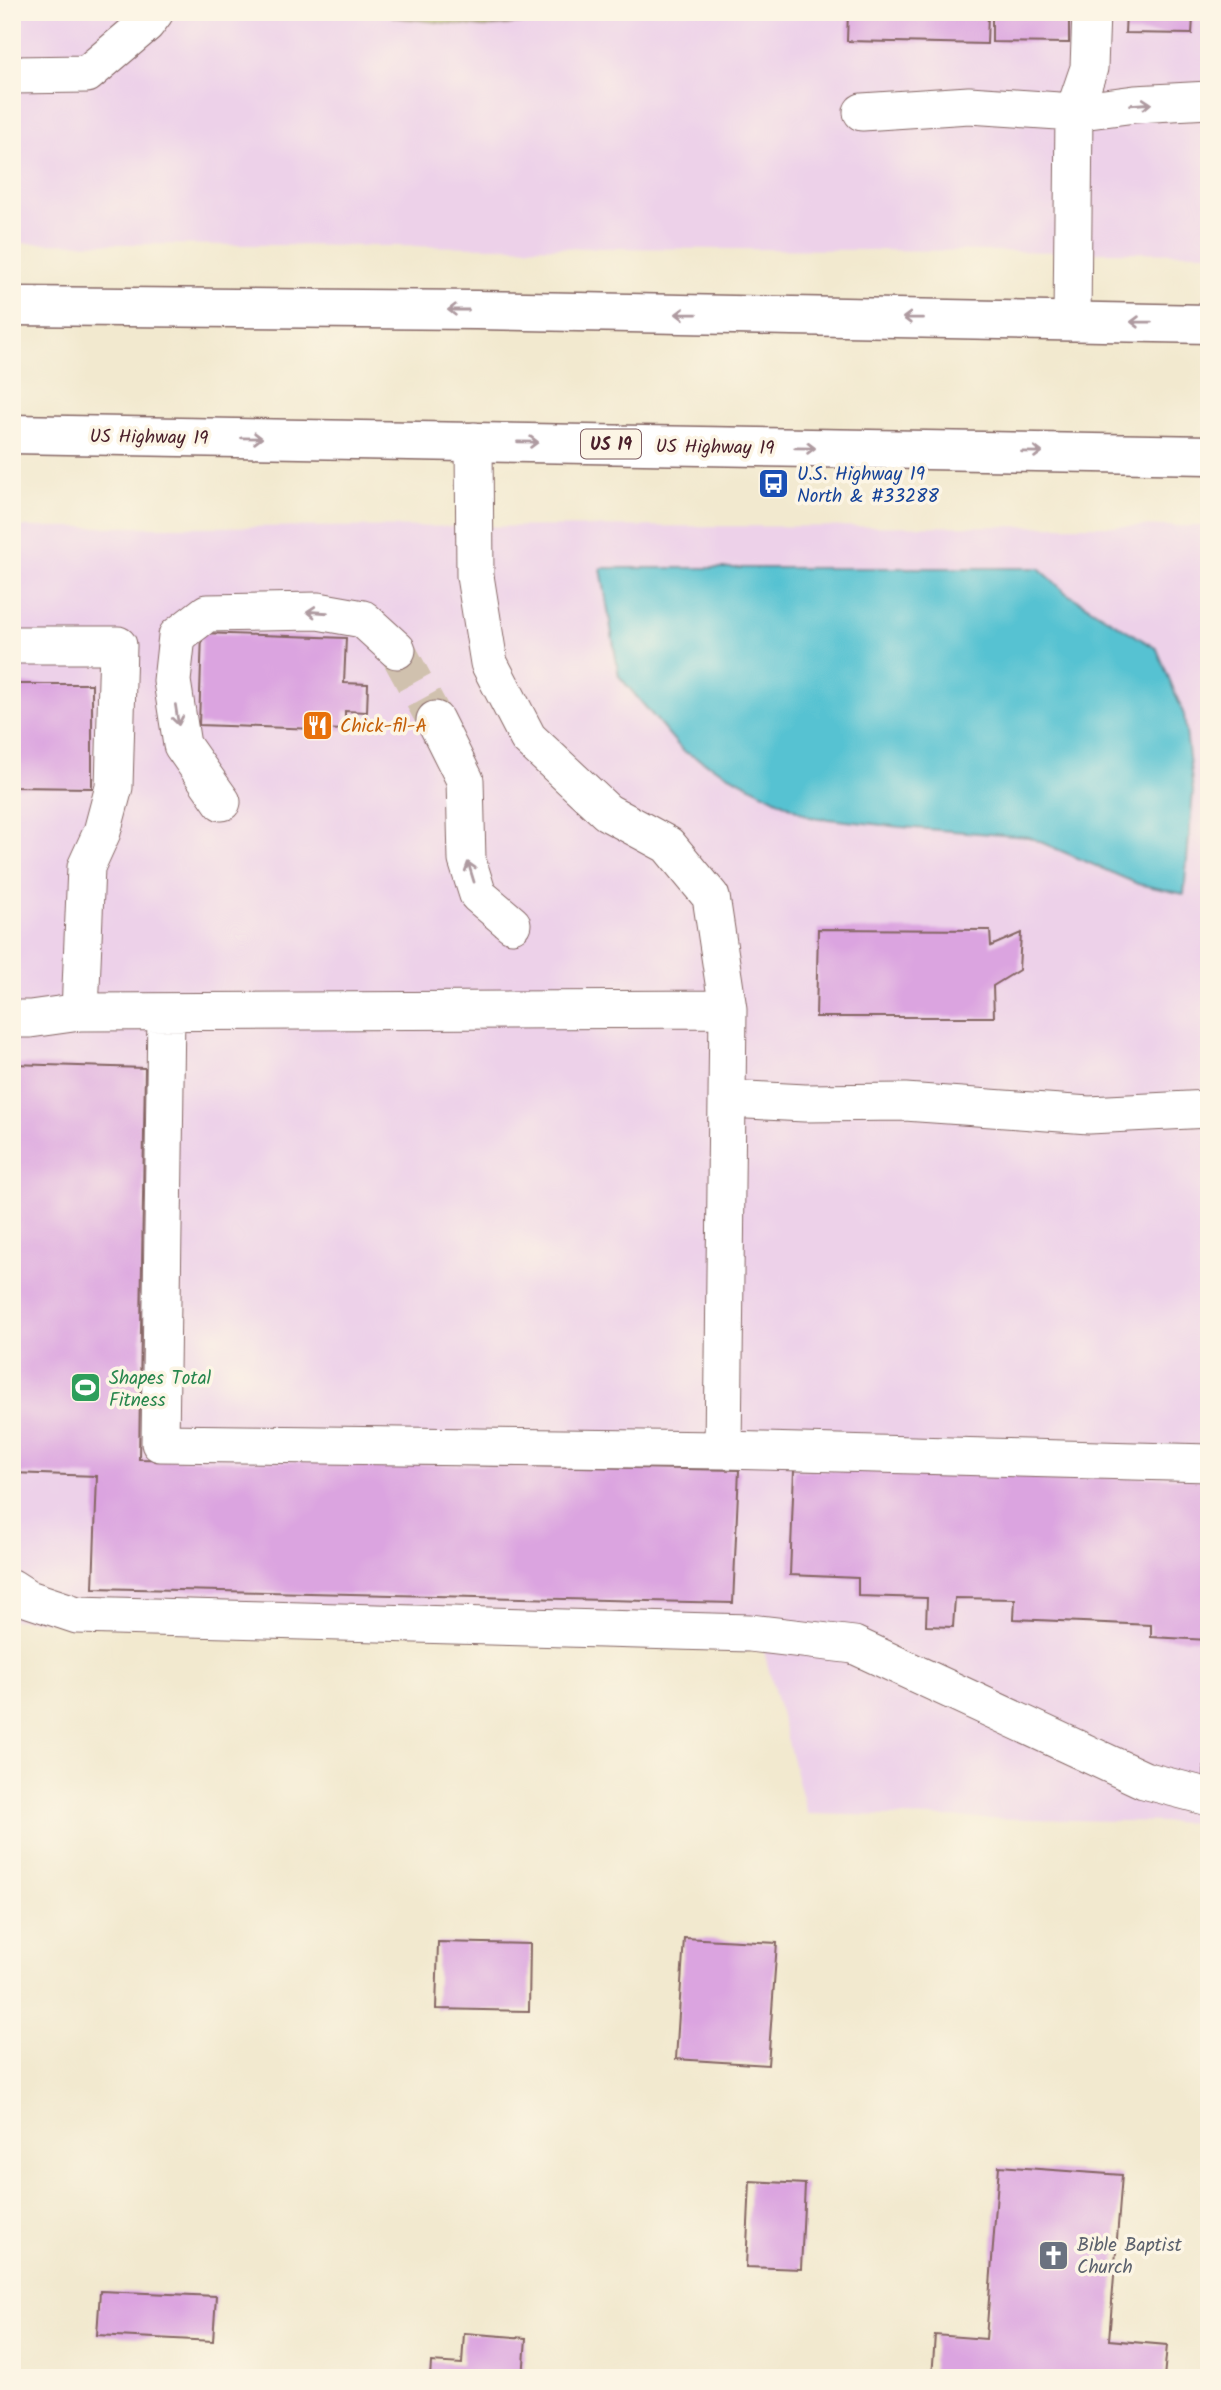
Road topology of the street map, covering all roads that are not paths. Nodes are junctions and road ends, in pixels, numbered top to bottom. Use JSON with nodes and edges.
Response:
{"nodes":[{"id":1,"x":155,"y":12,"type":"edge"},
{"id":2,"x":1091,"y":12,"type":"edge"},
{"id":3,"x":12,"y":75,"type":"edge"},
{"id":4,"x":1209,"y":100,"type":"edge"},
{"id":5,"x":862,"y":112,"type":"dead end"},
{"id":6,"x":1074,"y":112,"type":"junction"},
{"id":7,"x":12,"y":306,"type":"edge"},
{"id":8,"x":1072,"y":321,"type":"junction"},
{"id":9,"x":1209,"y":324,"type":"edge"},
{"id":10,"x":12,"y":434,"type":"edge"},
{"id":11,"x":474,"y":441,"type":"junction"},
{"id":12,"x":1209,"y":455,"type":"edge"},
{"id":13,"x":12,"y":645,"type":"edge"},
{"id":14,"x":388,"y":657,"type":"tunnel mouth"},
{"id":15,"x":425,"y":725,"type":"tunnel mouth"},
{"id":16,"x":222,"y":802,"type":"dead end"},
{"id":17,"x":512,"y":924,"type":"dead end"},
{"id":18,"x":729,"y":1009,"type":"junction"},
{"id":19,"x":80,"y":1012,"type":"junction"},
{"id":20,"x":166,"y":1013,"type":"junction"},
{"id":21,"x":12,"y":1018,"type":"edge"},
{"id":22,"x":728,"y":1099,"type":"junction"},
{"id":23,"x":1209,"y":1109,"type":"edge"},
{"id":24,"x":723,"y":1450,"type":"junction"},
{"id":25,"x":1209,"y":1463,"type":"edge"},
{"id":26,"x":12,"y":1588,"type":"edge"},
{"id":27,"x":1209,"y":1797,"type":"edge"}],
"edges":[{"from":1,"to":3,"type":"lane"},
{"from":2,"to":6,"type":"lane"},
{"from":6,"to":4,"type":"lane","one_way":true},
{"from":5,"to":6,"type":"lane"},
{"from":6,"to":8,"type":"lane"},
{"from":8,"to":7,"type":"highway","one_way":true},
{"from":9,"to":8,"type":"highway","one_way":true},
{"from":10,"to":11,"type":"highway","name":"US Highway 19","number":"US 19","one_way":true},
{"from":11,"to":12,"type":"highway","name":"US Highway 19","number":"US 19","one_way":true},
{"from":11,"to":18,"type":"lane"},
{"from":13,"to":19,"type":"lane"},
{"from":14,"to":16,"type":"lane","one_way":true},
{"from":17,"to":15,"type":"lane","one_way":true},
{"from":18,"to":20,"type":"lane"},
{"from":18,"to":22,"type":"lane"},
{"from":19,"to":20,"type":"lane"},
{"from":19,"to":21,"type":"lane"},
{"from":20,"to":24,"type":"lane"},
{"from":22,"to":23,"type":"lane"},
{"from":22,"to":24,"type":"lane"},
{"from":24,"to":25,"type":"lane"},
{"from":26,"to":27,"type":"lane"}]}
